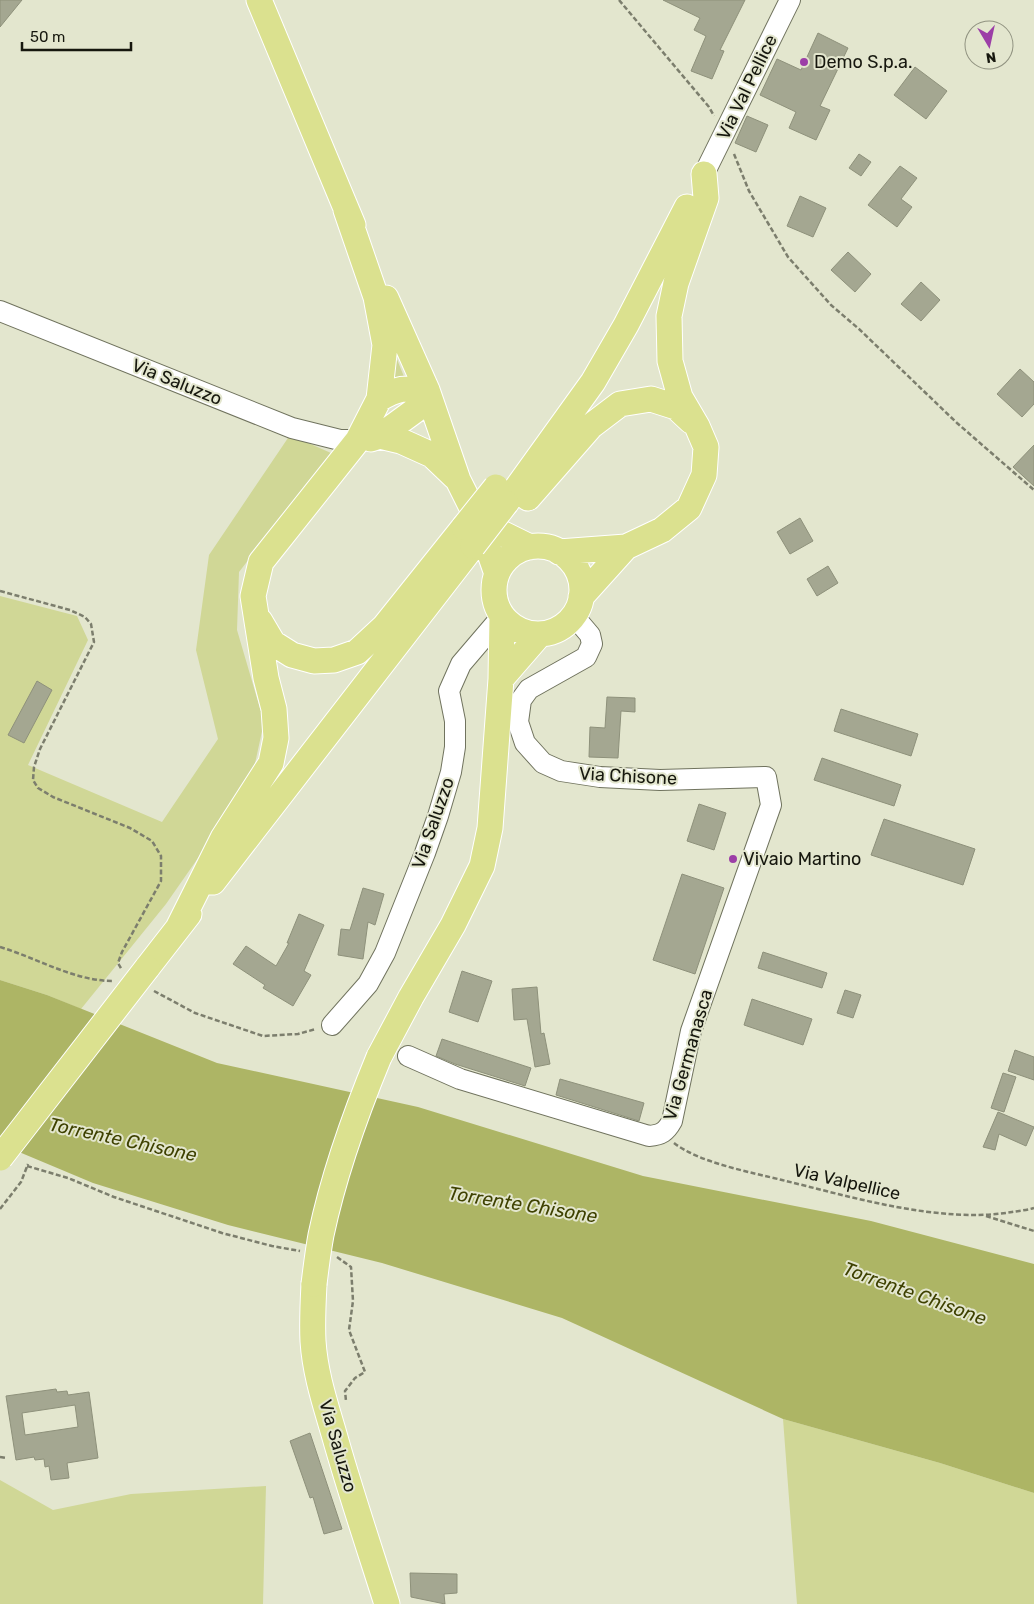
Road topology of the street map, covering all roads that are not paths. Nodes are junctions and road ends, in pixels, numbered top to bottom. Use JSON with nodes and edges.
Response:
{"nodes":[{"id":1,"x":260,"y":0,"type":"edge"},
{"id":2,"x":790,"y":0,"type":"edge"},
{"id":3,"x":704,"y":174,"type":"junction"},
{"id":4,"x":346,"y":210,"type":"junction"},
{"id":5,"x":0,"y":311,"type":"edge"},
{"id":6,"x":427,"y":390,"type":"junction"},
{"id":7,"x":379,"y":399,"type":"junction"},
{"id":8,"x":697,"y":426,"type":"junction"},
{"id":9,"x":369,"y":438,"type":"junction"},
{"id":10,"x":458,"y":480,"type":"junction"},
{"id":11,"x":505,"y":502,"type":"junction"},
{"id":12,"x":474,"y":538,"type":"junction"},
{"id":13,"x":530,"y":547,"type":"junction"},
{"id":14,"x":626,"y":547,"type":"junction"},
{"id":15,"x":559,"y":552,"type":"junction"},
{"id":16,"x":497,"y":574,"type":"junction"},
{"id":17,"x":577,"y":606,"type":"junction"},
{"id":18,"x":255,"y":613,"type":"junction"},
{"id":19,"x":502,"y":616,"type":"junction"},
{"id":20,"x":540,"y":634,"type":"junction"},
{"id":21,"x":501,"y":679,"type":"junction"},
{"id":22,"x":766,"y":777,"type":"joint"},
{"id":23,"x":178,"y":928,"type":"junction"},
{"id":24,"x":332,"y":1025,"type":"road end"},
{"id":25,"x":408,"y":1056,"type":"dead end"},
{"id":26,"x":0,"y":1158,"type":"edge"},
{"id":27,"x":387,"y":1604,"type":"edge"}],
"edges":[{"from":1,"to":4,"type":"main road"},
{"from":2,"to":3,"type":"street","name":"Via Val Pellice"},
{"from":3,"to":8,"type":"main road"},
{"from":3,"to":11,"type":"main road"},
{"from":4,"to":6,"type":"main road"},
{"from":4,"to":7,"type":"main road"},
{"from":5,"to":9,"type":"street","name":"Via Saluzzo"},
{"from":6,"to":7,"type":"main road"},
{"from":6,"to":9,"type":"main road"},
{"from":6,"to":10,"type":"main road"},
{"from":7,"to":9,"type":"main road"},
{"from":8,"to":11,"type":"main road"},
{"from":8,"to":14,"type":"main road"},
{"from":9,"to":10,"type":"main road"},
{"from":9,"to":18,"type":"main road"},
{"from":10,"to":12,"type":"main road"},
{"from":11,"to":12,"type":"main road","bridge":true},
{"from":12,"to":13,"type":"main road"},
{"from":12,"to":16,"type":"main road"},
{"from":12,"to":18,"type":"main road"},
{"from":12,"to":23,"type":"main road"},
{"from":13,"to":15,"type":"main road"},
{"from":13,"to":16,"type":"main road"},
{"from":14,"to":15,"type":"main road"},
{"from":14,"to":17,"type":"main road"},
{"from":15,"to":17,"type":"main road"},
{"from":16,"to":19,"type":"main road"},
{"from":17,"to":20,"type":"main road"},
{"from":17,"to":22,"type":"street","name":"Via Chisone"},
{"from":18,"to":23,"type":"main road"},
{"from":19,"to":20,"type":"main road"},
{"from":19,"to":21,"type":"main road","name":"Via Saluzzo"},
{"from":19,"to":24,"type":"street","name":"Via Saluzzo"},
{"from":20,"to":21,"type":"main road"},
{"from":21,"to":27,"type":"main road","name":"Via Saluzzo","bridge":true},
{"from":22,"to":25,"type":"street","name":"Via Germanasca"},
{"from":23,"to":26,"type":"main road","bridge":true}]}
